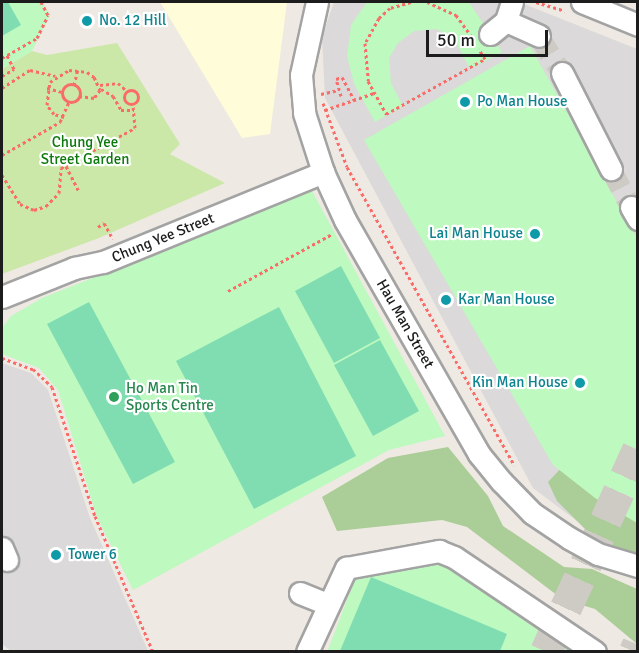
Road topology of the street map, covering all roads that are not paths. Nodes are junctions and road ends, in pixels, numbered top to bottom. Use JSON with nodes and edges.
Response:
{"nodes":[{"id":1,"x":317,"y":2,"type":"edge"},
{"id":2,"x":582,"y":2,"type":"edge"},
{"id":3,"x":503,"y":19,"type":"edge"},
{"id":4,"x":638,"y":25,"type":"edge"},
{"id":5,"x":539,"y":36,"type":"tunnel mouth"},
{"id":6,"x":562,"y":74,"type":"tunnel mouth"},
{"id":7,"x":610,"y":169,"type":"tunnel mouth"},
{"id":8,"x":323,"y":172,"type":"junction"},
{"id":9,"x":2,"y":297,"type":"edge"},
{"id":10,"x":638,"y":566,"type":"edge"},
{"id":11,"x":300,"y":593,"type":"dead end"},
{"id":12,"x":327,"y":604,"type":"junction"},
{"id":13,"x":307,"y":651,"type":"edge"},
{"id":14,"x":595,"y":651,"type":"edge"}],
"edges":[{"from":1,"to":8,"type":"street","name":"Hau Man Street"},
{"from":2,"to":4,"type":"street"},
{"from":3,"to":5,"type":"street"},
{"from":6,"to":7,"type":"street"},
{"from":8,"to":9,"type":"street","name":"Chung Yee Street"},
{"from":8,"to":10,"type":"street","name":"Hau Man Street"},
{"from":11,"to":12,"type":"street"},
{"from":12,"to":13,"type":"street"},
{"from":12,"to":14,"type":"street"}]}
